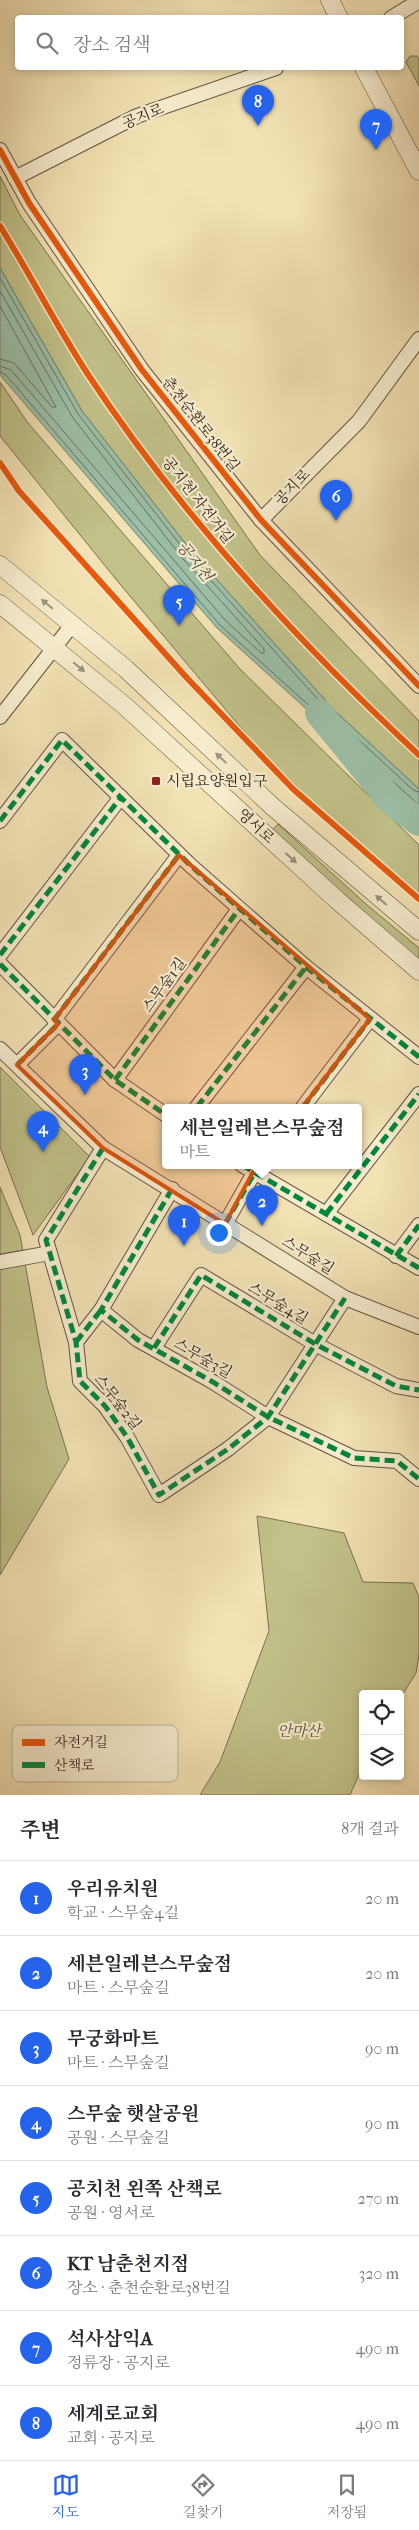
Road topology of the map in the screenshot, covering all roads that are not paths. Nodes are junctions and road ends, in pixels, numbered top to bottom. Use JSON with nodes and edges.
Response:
{"nodes":[{"id":1,"x":330,"y":0,"type":"edge"},
{"id":2,"x":419,"y":2,"type":"edge"},
{"id":3,"x":397,"y":9,"type":"edge"},
{"id":4,"x":338,"y":15,"type":"edge"},
{"id":5,"x":270,"y":70,"type":"edge"},
{"id":6,"x":365,"y":70,"type":"edge"},
{"id":7,"x":0,"y":150,"type":"edge"},
{"id":8,"x":419,"y":171,"type":"edge"},
{"id":9,"x":15,"y":178,"type":"junction"},
{"id":10,"x":419,"y":339,"type":"edge"},
{"id":11,"x":260,"y":520,"type":"junction"},
{"id":12,"x":2,"y":567,"type":"edge"},
{"id":13,"x":0,"y":587,"type":"edge"},
{"id":14,"x":0,"y":604,"type":"edge"},
{"id":15,"x":72,"y":625,"type":"junction"},
{"id":16,"x":55,"y":647,"type":"junction"},
{"id":17,"x":419,"y":686,"type":"edge"},
{"id":18,"x":150,"y":692,"type":"junction"},
{"id":19,"x":129,"y":710,"type":"junction"},
{"id":20,"x":0,"y":717,"type":"edge"},
{"id":21,"x":120,"y":797,"type":"junction"},
{"id":22,"x":0,"y":821,"type":"edge"},
{"id":23,"x":179,"y":855,"type":"junction"},
{"id":24,"x":239,"y":909,"type":"junction"},
{"id":25,"x":419,"y":932,"type":"edge"},
{"id":26,"x":0,"y":955,"type":"edge"},
{"id":27,"x":0,"y":964,"type":"edge"},
{"id":28,"x":306,"y":967,"type":"junction"},
{"id":29,"x":419,"y":971,"type":"edge"},
{"id":30,"x":370,"y":1019,"type":"junction"},
{"id":31,"x":56,"y":1022,"type":"junction"},
{"id":32,"x":0,"y":1049,"type":"edge"},
{"id":33,"x":419,"y":1057,"type":"edge"},
{"id":34,"x":17,"y":1065,"type":"junction"},
{"id":35,"x":115,"y":1080,"type":"junction"},
{"id":36,"x":419,"y":1094,"type":"edge"},
{"id":37,"x":199,"y":1104,"type":"edge"},
{"id":38,"x":305,"y":1104,"type":"edge"},
{"id":39,"x":162,"y":1112,"type":"edge"},
{"id":40,"x":103,"y":1148,"type":"junction"},
{"id":41,"x":362,"y":1168,"type":"edge"},
{"id":42,"x":250,"y":1169,"type":"edge"},
{"id":43,"x":254,"y":1169,"type":"edge"},
{"id":44,"x":361,"y":1169,"type":"edge"},
{"id":45,"x":172,"y":1189,"type":"junction"},
{"id":46,"x":326,"y":1214,"type":"junction"},
{"id":47,"x":225,"y":1224,"type":"junction"},
{"id":48,"x":419,"y":1225,"type":"edge"},
{"id":49,"x":50,"y":1253,"type":"junction"},
{"id":50,"x":396,"y":1256,"type":"junction"},
{"id":51,"x":0,"y":1262,"type":"edge"},
{"id":52,"x":419,"y":1268,"type":"edge"},
{"id":53,"x":345,"y":1298,"type":"junction"},
{"id":54,"x":101,"y":1310,"type":"junction"},
{"id":55,"x":419,"y":1328,"type":"edge"},
{"id":56,"x":76,"y":1342,"type":"junction"},
{"id":57,"x":317,"y":1345,"type":"junction"},
{"id":58,"x":154,"y":1348,"type":"junction"},
{"id":59,"x":419,"y":1390,"type":"edge"},
{"id":60,"x":268,"y":1417,"type":"junction"},
{"id":61,"x":419,"y":1479,"type":"edge"}],
"edges":[{"from":1,"to":4,"type":"street"},
{"from":2,"to":3,"type":"street"},
{"from":5,"to":9,"type":"street","name":"공지로"},
{"from":6,"to":8,"type":"street"},
{"from":7,"to":9,"type":"street","name":"춘천순환로38번길"},
{"from":9,"to":11,"type":"street","name":"춘천순환로38번길"},
{"from":10,"to":11,"type":"street","name":"공지로"},
{"from":11,"to":17,"type":"street","name":"춘천순환로38번길"},
{"from":12,"to":13,"type":"street"},
{"from":15,"to":12,"type":"street","name":"영서로","one_way":true},
{"from":14,"to":16,"type":"street","name":"영서로"},
{"from":15,"to":16,"type":"street"},
{"from":15,"to":18,"type":"street","name":"영서로"},
{"from":16,"to":19,"type":"street","name":"영서로","one_way":true},
{"from":16,"to":20,"type":"street"},
{"from":18,"to":19,"type":"street"},
{"from":25,"to":18,"type":"street","name":"영서로","one_way":true},
{"from":19,"to":29,"type":"street","name":"영서로","one_way":true},
{"from":21,"to":22,"type":"street"},
{"from":21,"to":23,"type":"street"},
{"from":21,"to":26,"type":"street"},
{"from":23,"to":24,"type":"street"},
{"from":23,"to":31,"type":"street"},
{"from":24,"to":28,"type":"street"},
{"from":24,"to":35,"type":"street","name":"스무숲1길"},
{"from":27,"to":31,"type":"street"},
{"from":28,"to":30,"type":"street"},
{"from":28,"to":37,"type":"street"},
{"from":30,"to":33,"type":"street"},
{"from":30,"to":38,"type":"street"},
{"from":31,"to":34,"type":"street"},
{"from":31,"to":35,"type":"street"},
{"from":32,"to":34,"type":"street","name":"스무숲길"},
{"from":34,"to":40,"type":"street","name":"스무숲길"},
{"from":35,"to":39,"type":"street"},
{"from":36,"to":41,"type":"street"},
{"from":40,"to":45,"type":"street","name":"스무숲길"},
{"from":40,"to":49,"type":"street","name":"스무숲2길"},
{"from":42,"to":47,"type":"street"},
{"from":43,"to":46,"type":"street"},
{"from":44,"to":46,"type":"street"},
{"from":45,"to":47,"type":"street","name":"스무숲길"},
{"from":45,"to":54,"type":"street"},
{"from":46,"to":50,"type":"street"},
{"from":47,"to":53,"type":"street","name":"스무숲길"},
{"from":48,"to":50,"type":"street"},
{"from":49,"to":51,"type":"street"},
{"from":49,"to":56,"type":"street","name":"스무숲2길"},
{"from":50,"to":52,"type":"street"},
{"from":53,"to":55,"type":"street","name":"스무숲길"},
{"from":53,"to":57,"type":"street"},
{"from":54,"to":56,"type":"street"},
{"from":54,"to":58,"type":"street","name":"스무숲3길"},
{"from":56,"to":60,"type":"street","name":"스무숲2길"},
{"from":57,"to":58,"type":"street","name":"스무숲4길"},
{"from":57,"to":59,"type":"street","name":"스무숲4길"},
{"from":57,"to":60,"type":"street"},
{"from":58,"to":60,"type":"street","name":"스무숲3길"},
{"from":60,"to":61,"type":"street","name":"스무숲3길"}]}
